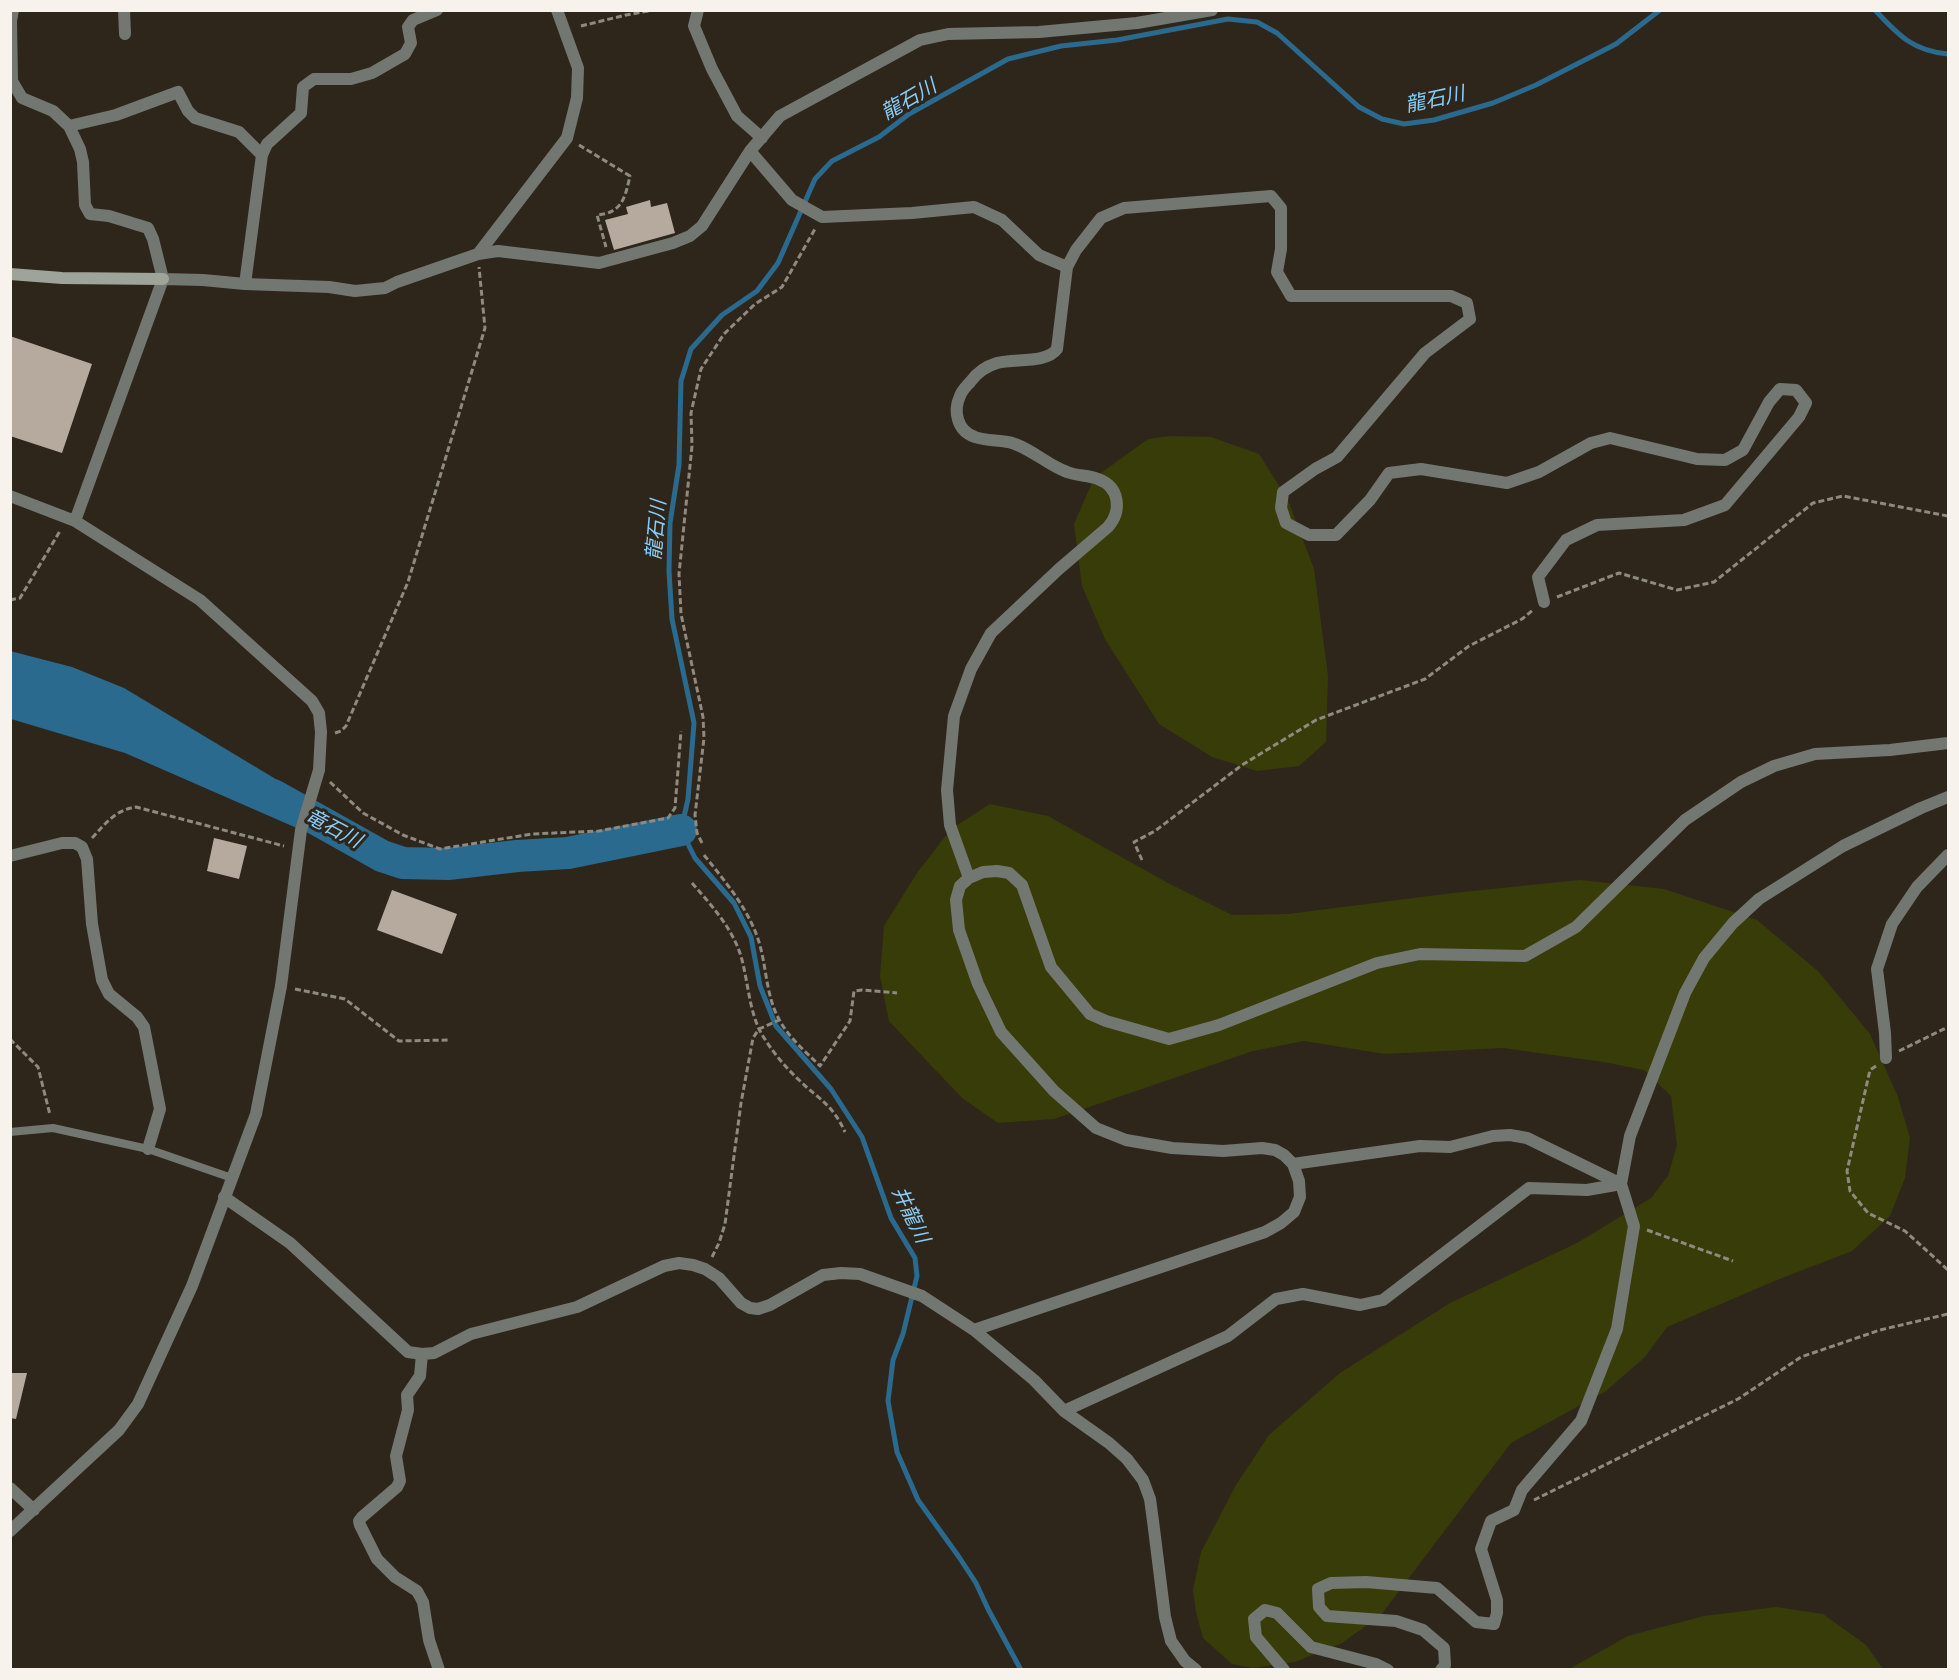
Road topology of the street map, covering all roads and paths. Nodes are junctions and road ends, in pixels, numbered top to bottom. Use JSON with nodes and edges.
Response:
{"nodes":[{"id":1,"x":13,"y":10,"type":"edge"},
{"id":2,"x":124,"y":10,"type":"edge"},
{"id":3,"x":437,"y":10,"type":"edge"},
{"id":4,"x":556,"y":10,"type":"edge"},
{"id":5,"x":654,"y":10,"type":"edge"},
{"id":6,"x":698,"y":10,"type":"edge"},
{"id":7,"x":1212,"y":10,"type":"edge"},
{"id":8,"x":581,"y":26,"type":"dead end"},
{"id":9,"x":125,"y":34,"type":"dead end"},
{"id":10,"x":11,"y":81,"type":"edge"},
{"id":11,"x":69,"y":126,"type":"junction"},
{"id":12,"x":567,"y":138,"type":"junction"},
{"id":13,"x":762,"y":138,"type":"junction"},
{"id":14,"x":750,"y":151,"type":"junction"},
{"id":15,"x":262,"y":155,"type":"junction"},
{"id":16,"x":817,"y":215,"type":"junction"},
{"id":17,"x":478,"y":254,"type":"junction"},
{"id":18,"x":609,"y":260,"type":"junction"},
{"id":19,"x":1067,"y":267,"type":"junction"},
{"id":20,"x":10,"y":274,"type":"edge"},
{"id":21,"x":163,"y":279,"type":"junction"},
{"id":22,"x":245,"y":285,"type":"junction"},
{"id":23,"x":10,"y":496,"type":"edge"},
{"id":24,"x":1948,"y":516,"type":"edge"},
{"id":25,"x":71,"y":520,"type":"junction"},
{"id":26,"x":10,"y":600,"type":"edge"},
{"id":27,"x":1544,"y":602,"type":"junction"},
{"id":28,"x":681,"y":731,"type":"dead end"},
{"id":29,"x":321,"y":732,"type":"junction"},
{"id":30,"x":1948,"y":743,"type":"edge"},
{"id":31,"x":319,"y":770,"type":"junction"},
{"id":32,"x":1948,"y":797,"type":"edge"},
{"id":33,"x":702,"y":843,"type":"dead end"},
{"id":34,"x":82,"y":848,"type":"junction"},
{"id":35,"x":298,"y":850,"type":"junction"},
{"id":36,"x":704,"y":855,"type":"dead end"},
{"id":37,"x":1948,"y":855,"type":"edge"},
{"id":38,"x":10,"y":856,"type":"edge"},
{"id":39,"x":1142,"y":860,"type":"dead end"},
{"id":40,"x":969,"y":878,"type":"junction"},
{"id":41,"x":692,"y":883,"type":"dead end"},
{"id":42,"x":281,"y":986,"type":"junction"},
{"id":43,"x":897,"y":993,"type":"dead end"},
{"id":44,"x":778,"y":1021,"type":"junction"},
{"id":45,"x":1948,"y":1027,"type":"edge"},
{"id":46,"x":759,"y":1029,"type":"junction"},
{"id":47,"x":10,"y":1039,"type":"edge"},
{"id":48,"x":449,"y":1040,"type":"dead end"},
{"id":49,"x":1886,"y":1058,"type":"junction"},
{"id":50,"x":53,"y":1128,"type":"junction"},
{"id":51,"x":10,"y":1132,"type":"edge"},
{"id":52,"x":845,"y":1132,"type":"dead end"},
{"id":53,"x":148,"y":1149,"type":"junction"},
{"id":54,"x":1293,"y":1164,"type":"junction"},
{"id":55,"x":232,"y":1178,"type":"junction"},
{"id":56,"x":1621,"y":1184,"type":"junction"},
{"id":57,"x":224,"y":1197,"type":"junction"},
{"id":58,"x":1634,"y":1226,"type":"junction"},
{"id":59,"x":1733,"y":1261,"type":"dead end"},
{"id":60,"x":705,"y":1269,"type":"junction"},
{"id":61,"x":1948,"y":1270,"type":"edge"},
{"id":62,"x":1948,"y":1314,"type":"edge"},
{"id":63,"x":974,"y":1330,"type":"junction"},
{"id":64,"x":422,"y":1354,"type":"junction"},
{"id":65,"x":1064,"y":1411,"type":"junction"},
{"id":66,"x":10,"y":1488,"type":"edge"},
{"id":67,"x":34,"y":1510,"type":"junction"},
{"id":68,"x":1514,"y":1510,"type":"junction"},
{"id":69,"x":10,"y":1531,"type":"edge"},
{"id":70,"x":439,"y":1670,"type":"edge"},
{"id":71,"x":1196,"y":1670,"type":"edge"},
{"id":72,"x":1284,"y":1670,"type":"edge"},
{"id":73,"x":1388,"y":1670,"type":"edge"},
{"id":74,"x":1441,"y":1670,"type":"edge"}],
"edges":[{"from":1,"to":10,"type":"street"},
{"from":2,"to":9,"type":"street"},
{"from":3,"to":15,"type":"street"},
{"from":4,"to":12,"type":"street"},
{"from":5,"to":8,"type":"path"},
{"from":6,"to":13,"type":"street"},
{"from":7,"to":13,"type":"street"},
{"from":10,"to":11,"type":"street"},
{"from":11,"to":15,"type":"street"},
{"from":11,"to":21,"type":"street"},
{"from":12,"to":17,"type":"street"},
{"from":12,"to":18,"type":"path"},
{"from":13,"to":14,"type":"street"},
{"from":14,"to":16,"type":"street"},
{"from":14,"to":18,"type":"street"},
{"from":15,"to":22,"type":"street"},
{"from":16,"to":19,"type":"street"},
{"from":16,"to":33,"type":"path"},
{"from":17,"to":18,"type":"street"},
{"from":17,"to":22,"type":"street"},
{"from":17,"to":29,"type":"path"},
{"from":19,"to":27,"type":"street"},
{"from":19,"to":40,"type":"street"},
{"from":20,"to":21,"type":"street"},
{"from":21,"to":22,"type":"street"},
{"from":21,"to":25,"type":"street"},
{"from":23,"to":25,"type":"street"},
{"from":24,"to":27,"type":"path"},
{"from":25,"to":26,"type":"path"},
{"from":25,"to":29,"type":"street"},
{"from":27,"to":39,"type":"path"},
{"from":28,"to":31,"type":"path"},
{"from":29,"to":31,"type":"street"},
{"from":30,"to":40,"type":"street"},
{"from":31,"to":35,"type":"street"},
{"from":32,"to":56,"type":"street"},
{"from":34,"to":35,"type":"path"},
{"from":34,"to":38,"type":"street"},
{"from":34,"to":53,"type":"street"},
{"from":35,"to":42,"type":"street"},
{"from":36,"to":44,"type":"path"},
{"from":37,"to":49,"type":"street"},
{"from":40,"to":54,"type":"street"},
{"from":41,"to":46,"type":"path"},
{"from":42,"to":48,"type":"path"},
{"from":42,"to":55,"type":"street"},
{"from":43,"to":44,"type":"path"},
{"from":44,"to":46,"type":"path"},
{"from":45,"to":49,"type":"path"},
{"from":46,"to":52,"type":"path"},
{"from":46,"to":60,"type":"path"},
{"from":47,"to":50,"type":"path"},
{"from":49,"to":61,"type":"path"},
{"from":50,"to":51,"type":"lane"},
{"from":50,"to":53,"type":"lane"},
{"from":53,"to":55,"type":"lane"},
{"from":54,"to":56,"type":"street"},
{"from":54,"to":63,"type":"street"},
{"from":55,"to":57,"type":"street"},
{"from":56,"to":58,"type":"street"},
{"from":56,"to":65,"type":"street"},
{"from":57,"to":64,"type":"street"},
{"from":57,"to":67,"type":"street"},
{"from":58,"to":59,"type":"path"},
{"from":58,"to":68,"type":"street"},
{"from":60,"to":63,"type":"street"},
{"from":60,"to":64,"type":"street"},
{"from":62,"to":68,"type":"path"},
{"from":63,"to":65,"type":"street"},
{"from":64,"to":70,"type":"street"},
{"from":65,"to":71,"type":"street"},
{"from":66,"to":67,"type":"street"},
{"from":67,"to":69,"type":"street"},
{"from":68,"to":74,"type":"street"},
{"from":72,"to":73,"type":"street"}]}
